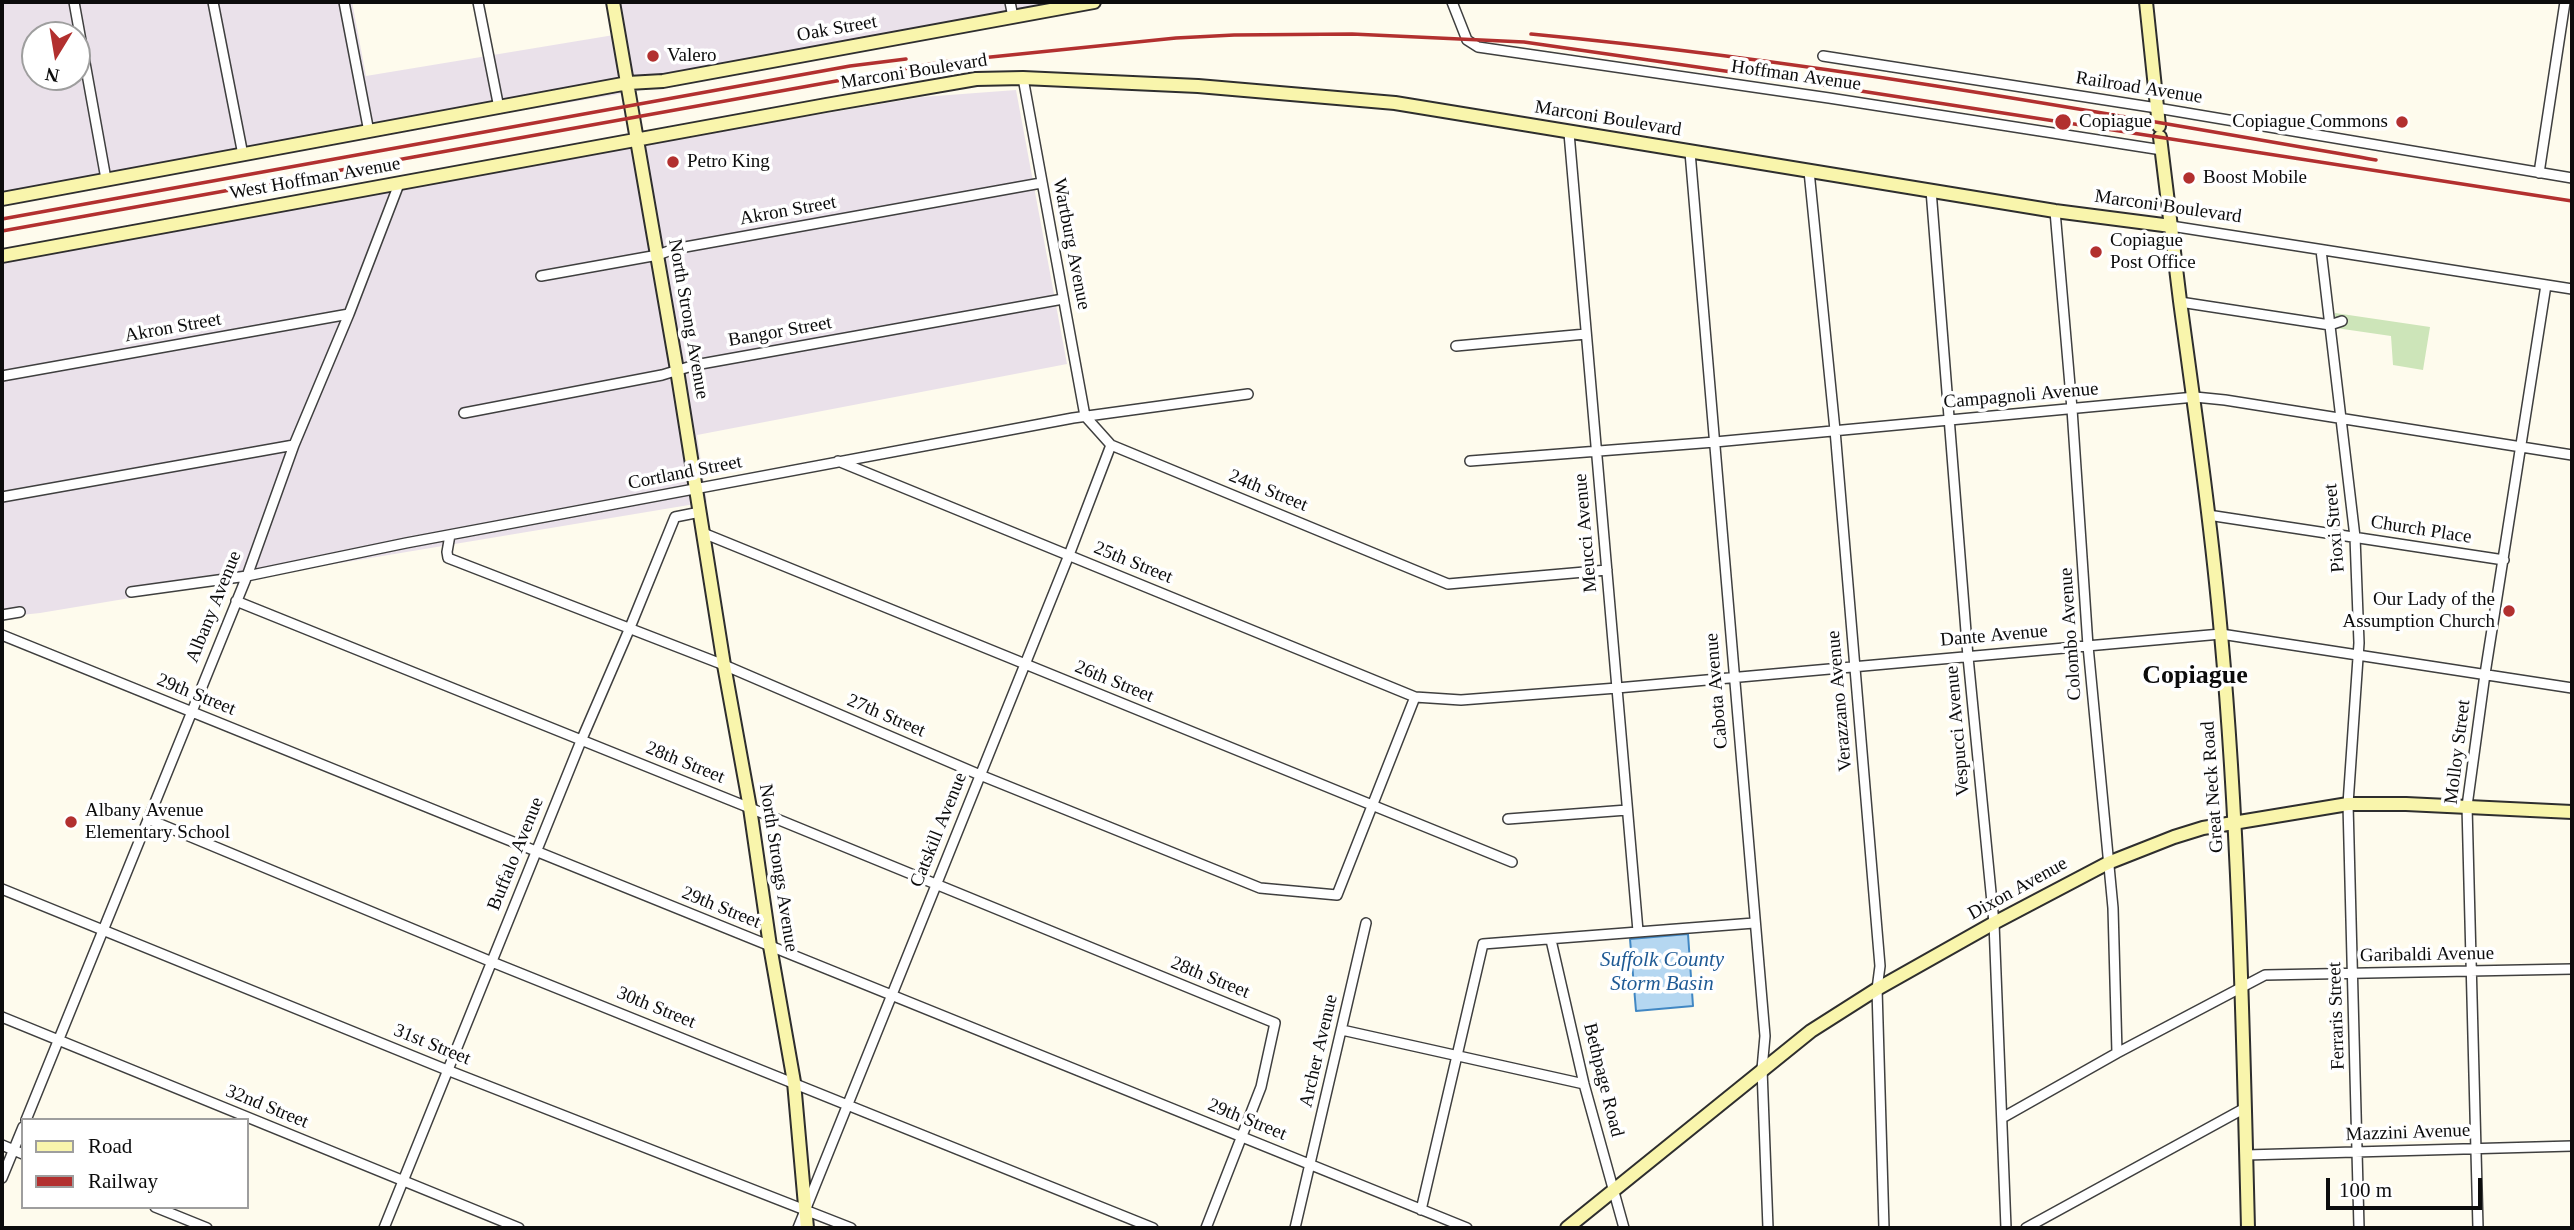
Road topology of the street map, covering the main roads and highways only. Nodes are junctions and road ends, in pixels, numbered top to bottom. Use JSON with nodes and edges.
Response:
{"nodes":[{"id":1,"x":613,"y":2,"type":"edge"},
{"id":2,"x":1094,"y":2,"type":"edge"},
{"id":3,"x":2146,"y":2,"type":"edge"},
{"id":4,"x":628,"y":83,"type":"junction"},
{"id":5,"x":635,"y":139,"type":"junction"},
{"id":6,"x":2,"y":199,"type":"edge"},
{"id":7,"x":2171,"y":226,"type":"junction"},
{"id":8,"x":2,"y":256,"type":"edge"},
{"id":9,"x":703,"y":533,"type":"joint"},
{"id":10,"x":2572,"y":812,"type":"edge"},
{"id":11,"x":2235,"y":822,"type":"junction"},
{"id":12,"x":807,"y":1228,"type":"edge"},
{"id":13,"x":1567,"y":1228,"type":"edge"},
{"id":14,"x":2248,"y":1228,"type":"edge"}],
"edges":[{"from":1,"to":4,"type":"main road","name":"North Strong Avenue"},
{"from":2,"to":4,"type":"main road","name":"Oak Street"},
{"from":3,"to":7,"type":"main road","name":"Great Neck Road"},
{"from":4,"to":5,"type":"main road","name":"North Strong Avenue"},
{"from":4,"to":6,"type":"main road","name":"West Hoffman Avenue"},
{"from":5,"to":7,"type":"main road","name":"Marconi Boulevard"},
{"from":5,"to":8,"type":"main road","name":"West Hoffman Avenue"},
{"from":5,"to":9,"type":"main road","name":"North Strong Avenue"},
{"from":7,"to":11,"type":"main road","name":"Great Neck Road"},
{"from":9,"to":12,"type":"main road","name":"North Strongs Avenue"},
{"from":10,"to":11,"type":"main road","name":"Dixon Avenue"},
{"from":11,"to":13,"type":"main road","name":"Dixon Avenue"},
{"from":11,"to":14,"type":"main road","name":"Great Neck Road"}]}
